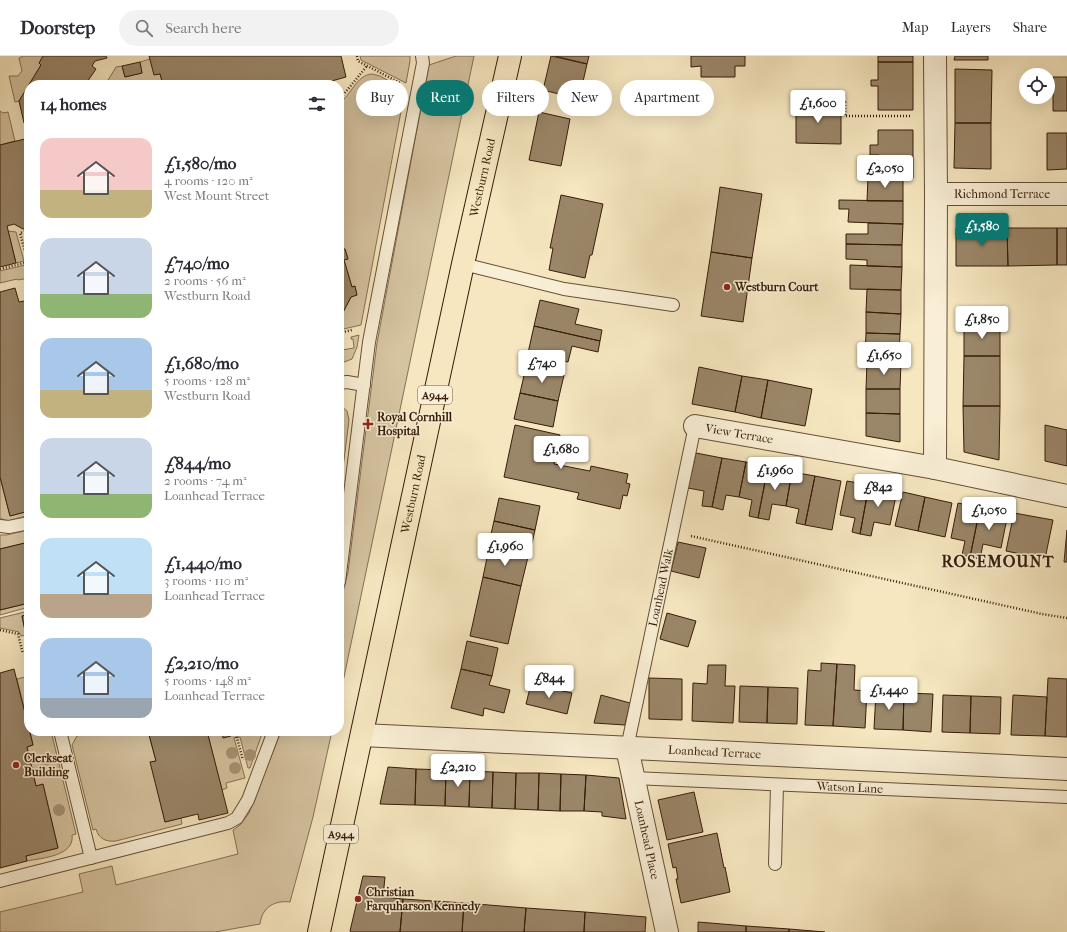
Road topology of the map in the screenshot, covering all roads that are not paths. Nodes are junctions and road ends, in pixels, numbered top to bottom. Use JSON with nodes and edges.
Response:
{"nodes":[{"id":1,"x":422,"y":56,"type":"edge"},
{"id":2,"x":510,"y":56,"type":"edge"},
{"id":3,"x":935,"y":56,"type":"edge"},
{"id":4,"x":936,"y":194,"type":"junction"},
{"id":5,"x":1067,"y":194,"type":"edge"},
{"id":6,"x":463,"y":264,"type":"junction"},
{"id":7,"x":673,"y":305,"type":"dead end"},
{"id":8,"x":344,"y":382,"type":"edge"},
{"id":9,"x":364,"y":385,"type":"junction"},
{"id":10,"x":695,"y":426,"type":"joint"},
{"id":11,"x":935,"y":468,"type":"junction"},
{"id":12,"x":1067,"y":496,"type":"edge"},
{"id":13,"x":24,"y":524,"type":"edge"},
{"id":14,"x":0,"y":526,"type":"edge"},
{"id":15,"x":344,"y":543,"type":"edge"},
{"id":16,"x":362,"y":735,"type":"junction"},
{"id":17,"x":61,"y":736,"type":"edge"},
{"id":18,"x":272,"y":736,"type":"edge"},
{"id":19,"x":627,"y":748,"type":"junction"},
{"id":20,"x":1067,"y":769,"type":"edge"},
{"id":21,"x":633,"y":778,"type":"junction"},
{"id":22,"x":777,"y":785,"type":"junction"},
{"id":23,"x":1067,"y":797,"type":"edge"},
{"id":24,"x":91,"y":858,"type":"junction"},
{"id":25,"x":775,"y":864,"type":"dead end"},
{"id":26,"x":0,"y":881,"type":"edge"},
{"id":27,"x":319,"y":932,"type":"edge"},
{"id":28,"x":667,"y":932,"type":"edge"}],
"edges":[{"from":1,"to":9,"type":"lane"},
{"from":2,"to":6,"type":"main road","name":"Westburn Road","number":"A944"},
{"from":3,"to":4,"type":"street"},
{"from":4,"to":5,"type":"street","name":"Richmond Terrace"},
{"from":4,"to":11,"type":"street"},
{"from":6,"to":7,"type":"lane"},
{"from":6,"to":16,"type":"main road","name":"Westburn Road","number":"A944"},
{"from":8,"to":9,"type":"lane"},
{"from":9,"to":15,"type":"lane"},
{"from":10,"to":11,"type":"street","name":"View Terrace"},
{"from":10,"to":19,"type":"lane","name":"Loanhead Walk"},
{"from":11,"to":12,"type":"street","name":"View Terrace"},
{"from":13,"to":14,"type":"lane"},
{"from":16,"to":19,"type":"street","name":"Loanhead Terrace"},
{"from":16,"to":27,"type":"main road","name":"Westburn Road","number":"A944"},
{"from":17,"to":24,"type":"lane"},
{"from":18,"to":24,"type":"lane"},
{"from":19,"to":20,"type":"street","name":"Loanhead Terrace"},
{"from":19,"to":21,"type":"street","name":"Loanhead Place"},
{"from":21,"to":22,"type":"lane","name":"Watson Lane"},
{"from":21,"to":28,"type":"street","name":"Loanhead Place"},
{"from":22,"to":23,"type":"lane","name":"Watson Lane"},
{"from":22,"to":25,"type":"lane"},
{"from":24,"to":26,"type":"lane"}]}
